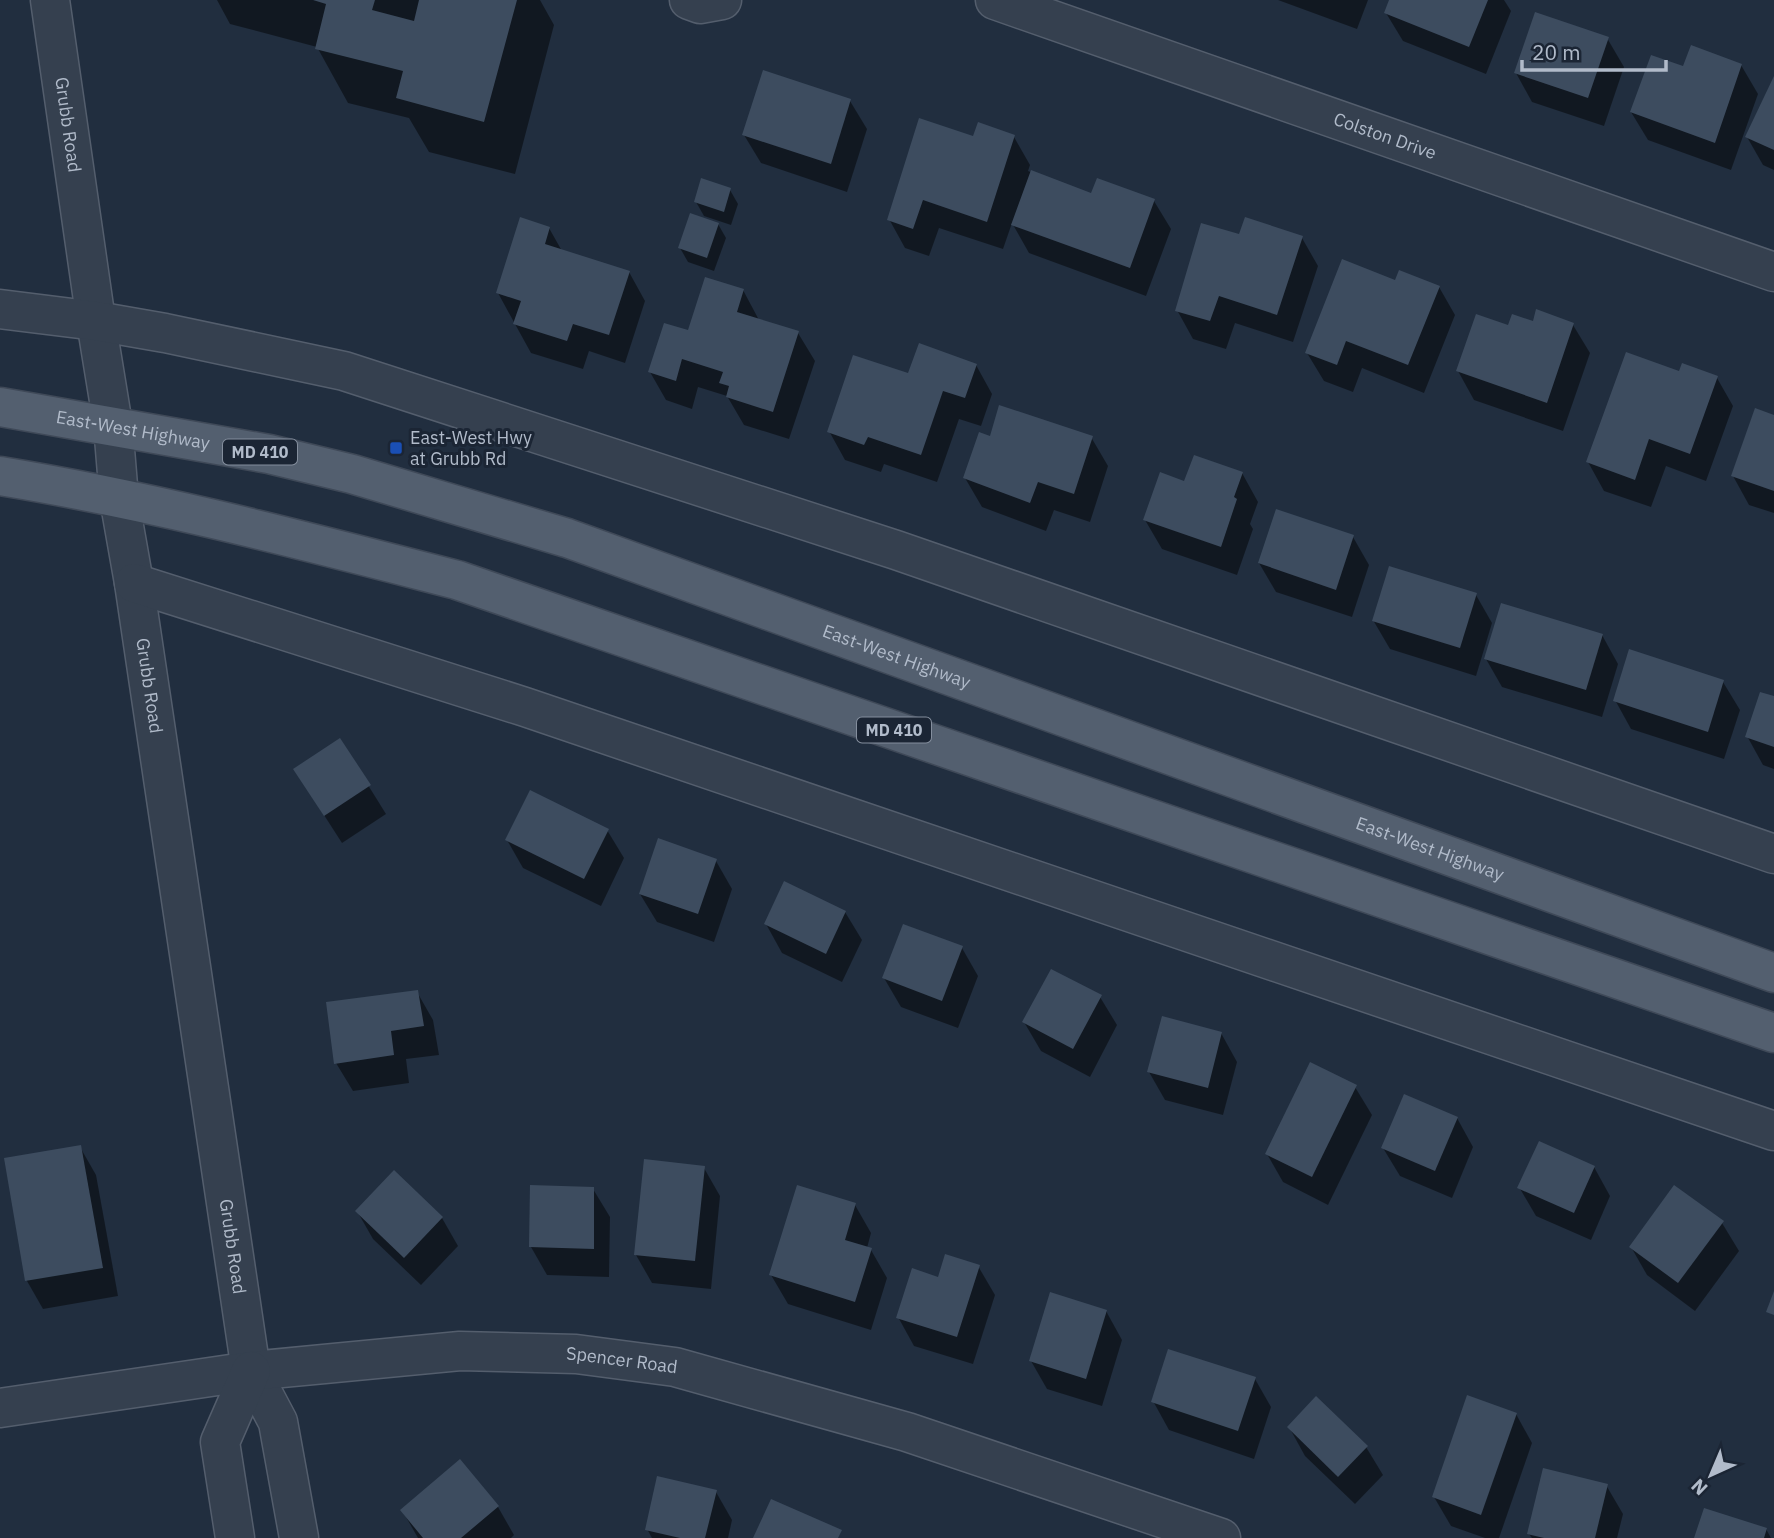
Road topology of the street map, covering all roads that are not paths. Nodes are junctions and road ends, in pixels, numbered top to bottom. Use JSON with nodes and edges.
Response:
{"nodes":[{"id":1,"x":50,"y":0,"type":"edge"},
{"id":2,"x":689,"y":0,"type":"edge"},
{"id":3,"x":722,"y":0,"type":"edge"},
{"id":4,"x":995,"y":0,"type":"edge"},
{"id":5,"x":1774,"y":272,"type":"edge"},
{"id":6,"x":0,"y":309,"type":"edge"},
{"id":7,"x":96,"y":321,"type":"junction"},
{"id":8,"x":0,"y":407,"type":"edge"},
{"id":9,"x":113,"y":425,"type":"junction"},
{"id":10,"x":0,"y":475,"type":"edge"},
{"id":11,"x":119,"y":498,"type":"junction"},
{"id":12,"x":134,"y":583,"type":"junction"},
{"id":13,"x":1774,"y":854,"type":"edge"},
{"id":14,"x":1774,"y":973,"type":"edge"},
{"id":15,"x":1774,"y":1033,"type":"edge"},
{"id":16,"x":1774,"y":1131,"type":"edge"},
{"id":17,"x":251,"y":1371,"type":"junction"},
{"id":18,"x":0,"y":1408,"type":"edge"},
{"id":19,"x":235,"y":1538,"type":"edge"},
{"id":20,"x":299,"y":1538,"type":"edge"},
{"id":21,"x":1221,"y":1538,"type":"edge"}],
"edges":[{"from":1,"to":7,"type":"street","name":"Grubb Road"},
{"from":2,"to":3,"type":"street"},
{"from":4,"to":5,"type":"street","name":"Colston Drive"},
{"from":6,"to":7,"type":"street"},
{"from":7,"to":9,"type":"street","name":"Grubb Road"},
{"from":7,"to":13,"type":"street"},
{"from":8,"to":9,"type":"main road","name":"East-West Highway","number":"MD 410"},
{"from":9,"to":11,"type":"street","name":"Grubb Road"},
{"from":9,"to":14,"type":"main road","name":"East-West Highway","number":"MD 410"},
{"from":10,"to":11,"type":"main road","number":"MD 410"},
{"from":11,"to":12,"type":"street","name":"Grubb Road"},
{"from":11,"to":15,"type":"main road","number":"MD 410"},
{"from":12,"to":16,"type":"street"},
{"from":12,"to":17,"type":"street","name":"Grubb Road"},
{"from":17,"to":18,"type":"street","name":"Spencer Road"},
{"from":17,"to":19,"type":"street"},
{"from":17,"to":20,"type":"street","name":"Grubb Road"},
{"from":17,"to":21,"type":"street","name":"Spencer Road"}]}
